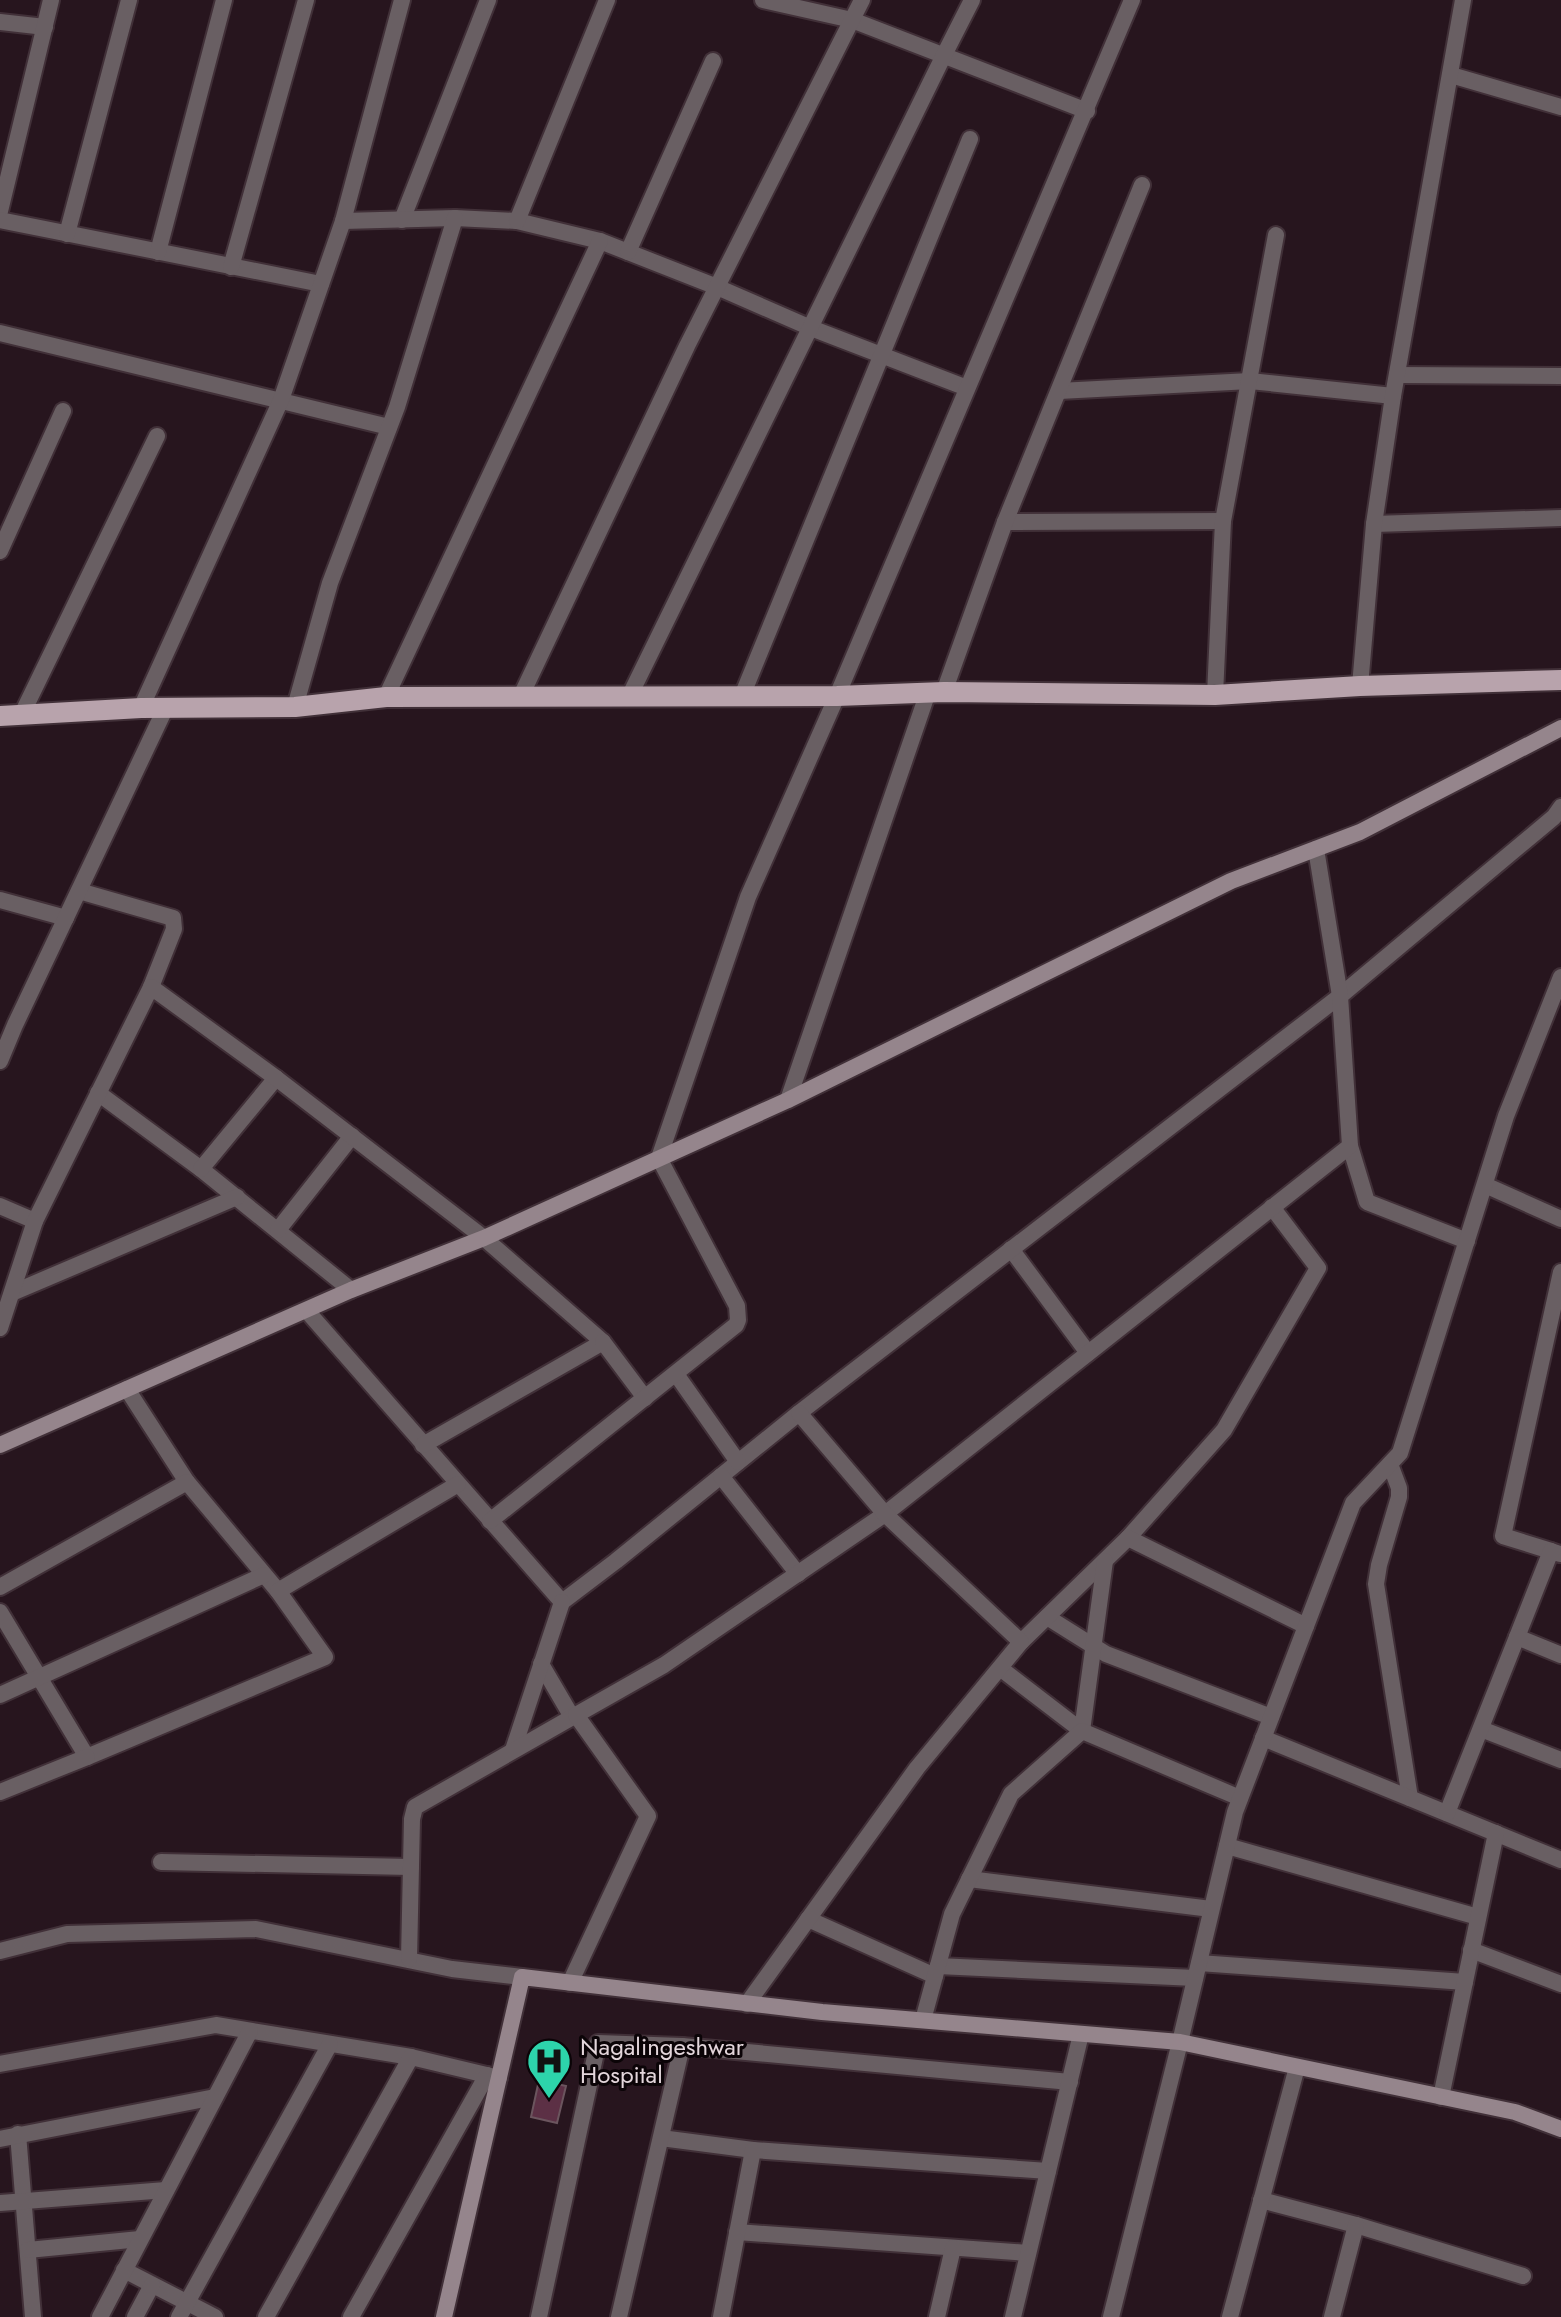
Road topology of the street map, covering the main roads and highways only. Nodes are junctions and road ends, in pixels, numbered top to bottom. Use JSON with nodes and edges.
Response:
{"nodes":[{"id":1,"x":1561,"y":680,"type":"edge"},
{"id":2,"x":0,"y":716,"type":"edge"}],
"edges":[{"from":1,"to":2,"type":"main road"}]}
